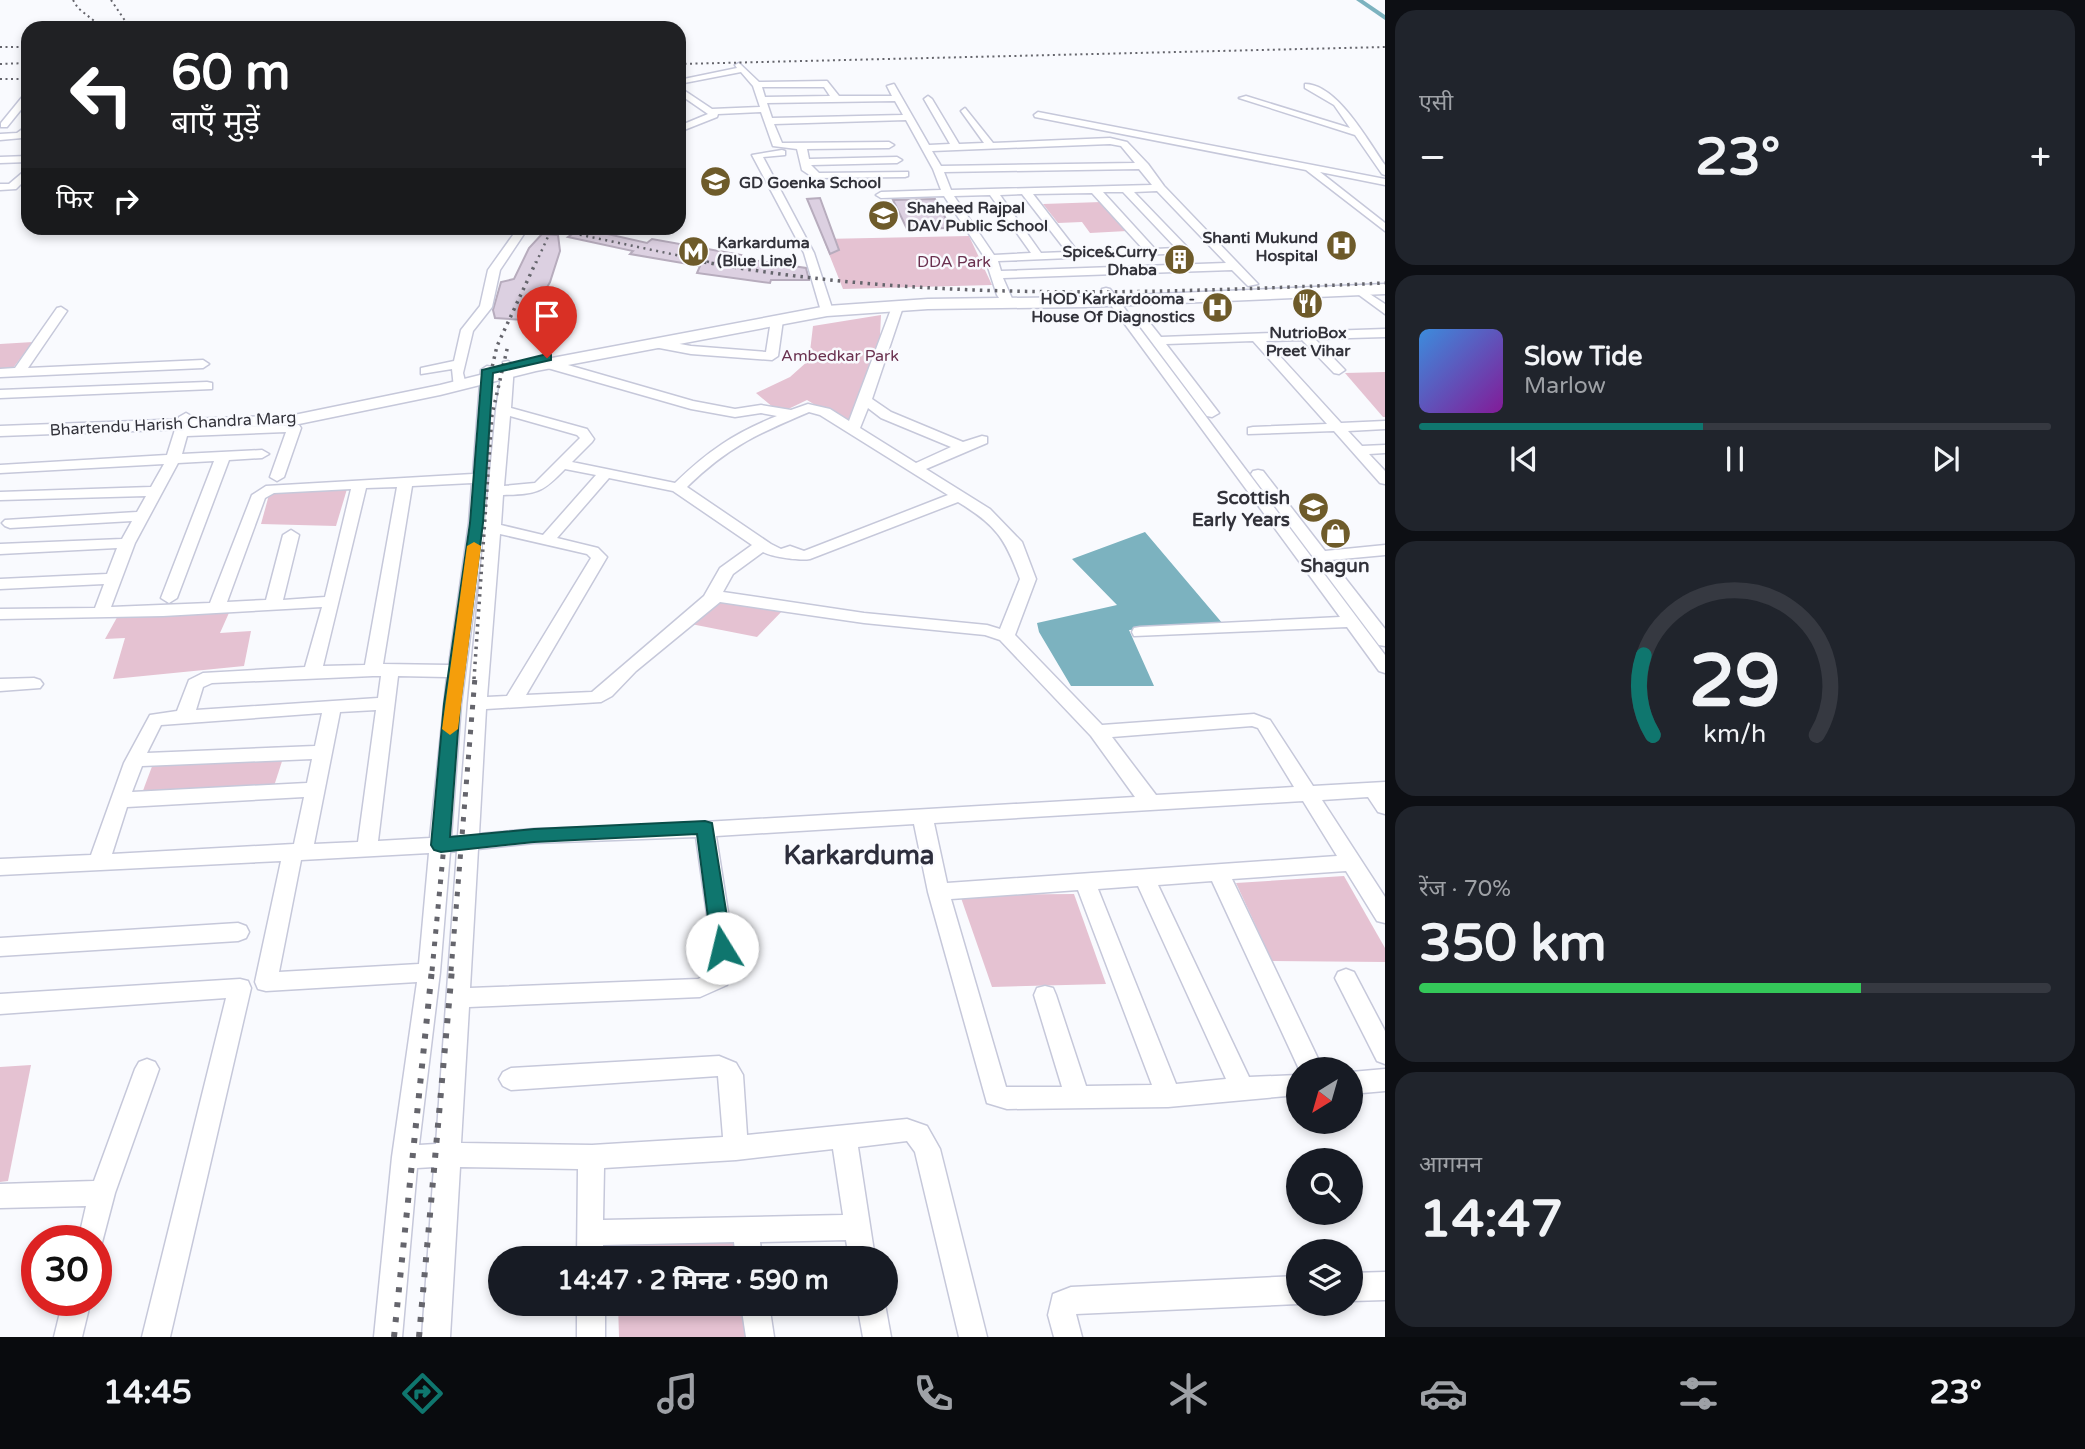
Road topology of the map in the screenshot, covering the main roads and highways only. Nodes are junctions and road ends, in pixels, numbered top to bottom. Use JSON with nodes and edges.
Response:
{"nodes":[{"id":1,"x":1385,"y":278,"type":"edge"},
{"id":2,"x":1385,"y":289,"type":"edge"},
{"id":3,"x":1116,"y":295,"type":"junction"},
{"id":4,"x":1006,"y":299,"type":"junction"},
{"id":5,"x":825,"y":309,"type":"junction"},
{"id":6,"x":497,"y":372,"type":"junction"},
{"id":7,"x":0,"y":424,"type":"edge"},
{"id":8,"x":184,"y":425,"type":"junction"},
{"id":9,"x":0,"y":431,"type":"edge"}],
"edges":[{"from":1,"to":3,"type":"main road","name":"Bhartendu Harish Chandra Marg"},
{"from":2,"to":3,"type":"main road","name":"Bhartendu Harish Chandra Marg"},
{"from":3,"to":4,"type":"main road","name":"Bhartendu Harish Chandra Marg"},
{"from":4,"to":5,"type":"main road","name":"Bhartendu Harish Chandra Marg"},
{"from":4,"to":5,"type":"main road","name":"Bhartendu Harish Chandra Marg"},
{"from":5,"to":6,"type":"main road","name":"Bhartendu Harish Chandra Marg"},
{"from":5,"to":6,"type":"main road","name":"Bhartendu Harish Chandra Marg"},
{"from":6,"to":8,"type":"main road","name":"Bhartendu Harish Chandra Marg"},
{"from":7,"to":8,"type":"main road","name":"Bhartendu Harish Chandra Marg"},
{"from":8,"to":9,"type":"main road","name":"Bhartendu Harish Chandra Marg"}]}
